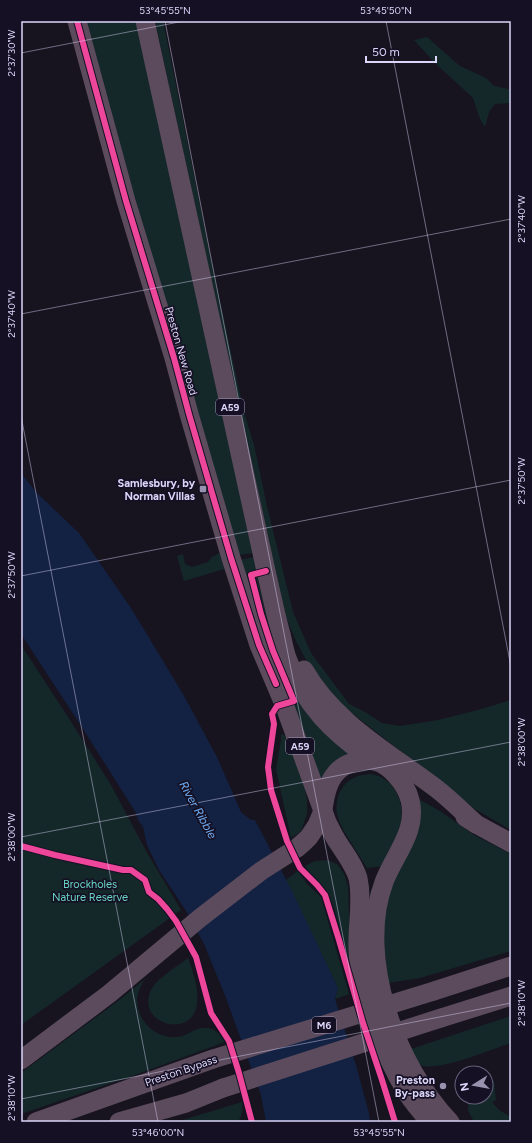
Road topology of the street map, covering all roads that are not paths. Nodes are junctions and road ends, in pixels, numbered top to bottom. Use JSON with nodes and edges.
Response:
{"nodes":[{"id":1,"x":77,"y":21,"type":"edge"},
{"id":2,"x":145,"y":21,"type":"edge"},
{"id":3,"x":277,"y":621,"type":"junction"},
{"id":4,"x":379,"y":763,"type":"junction"},
{"id":5,"x":323,"y":810,"type":"junction"},
{"id":6,"x":476,"y":824,"type":"junction"},
{"id":7,"x":511,"y":843,"type":"edge"},
{"id":8,"x":511,"y":966,"type":"edge"},
{"id":9,"x":511,"y":996,"type":"edge"},
{"id":10,"x":21,"y":1060,"type":"edge"},
{"id":11,"x":36,"y":1122,"type":"edge"},
{"id":12,"x":119,"y":1122,"type":"edge"},
{"id":13,"x":430,"y":1122,"type":"edge"},
{"id":14,"x":450,"y":1122,"type":"edge"}],
"edges":[{"from":1,"to":5,"type":"highway","name":"Preston New Road","number":"A59"},
{"from":2,"to":3,"type":"highway","number":"A59"},
{"from":3,"to":4,"type":"highway","number":"A59"},
{"from":3,"to":6,"type":"highway"},
{"from":4,"to":5,"type":"highway"},
{"from":4,"to":6,"type":"highway"},
{"from":4,"to":14,"type":"highway"},
{"from":5,"to":10,"type":"highway"},
{"from":5,"to":13,"type":"highway","name":"Preston New Road"},
{"from":6,"to":7,"type":"highway"},
{"from":8,"to":11,"type":"highway","name":"Preston Bypass","number":"M6","bridge":true},
{"from":9,"to":12,"type":"highway","bridge":true}]}
